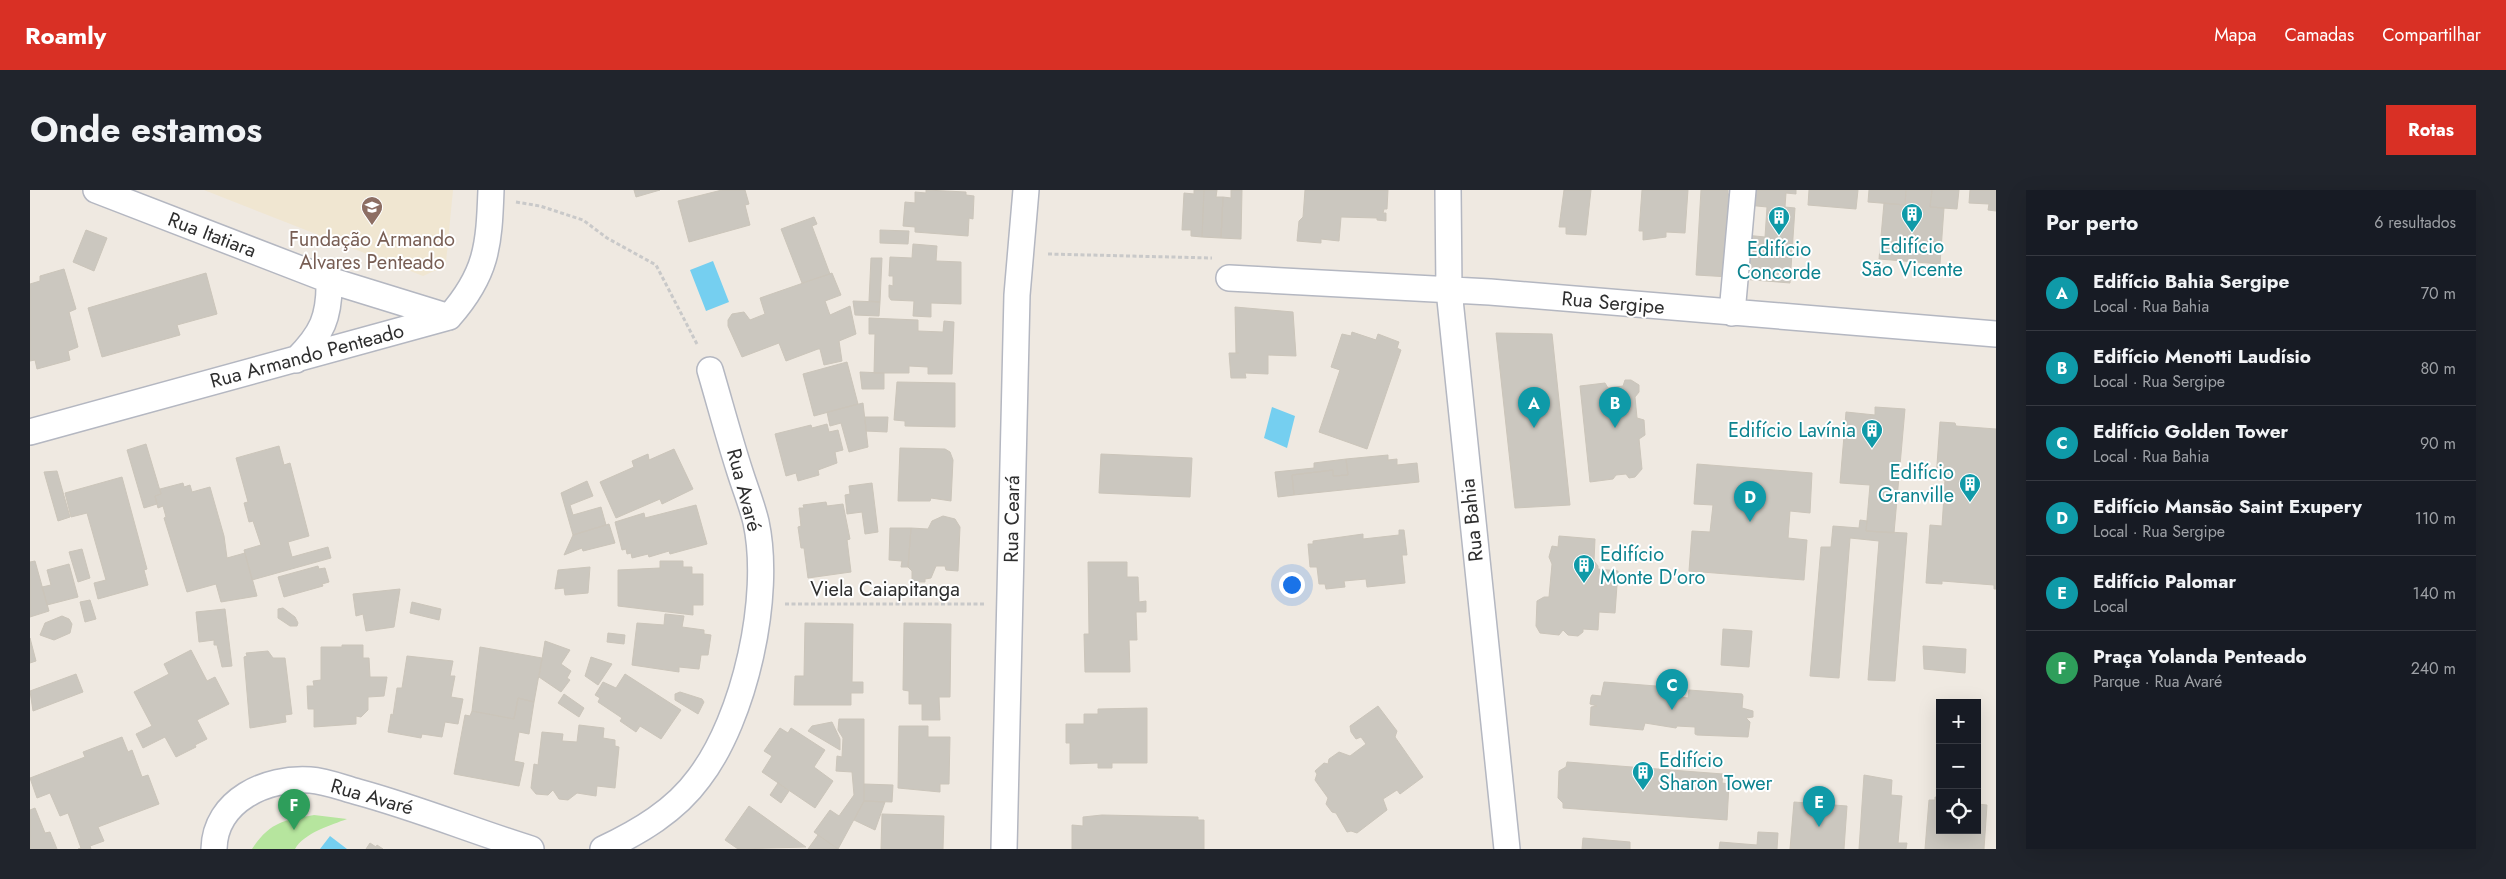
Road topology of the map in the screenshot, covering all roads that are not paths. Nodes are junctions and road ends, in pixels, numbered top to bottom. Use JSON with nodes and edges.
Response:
{"nodes":[{"id":1,"x":96,"y":190,"type":"edge"},
{"id":2,"x":1026,"y":190,"type":"edge"},
{"id":3,"x":1448,"y":190,"type":"edge"},
{"id":4,"x":1743,"y":190,"type":"edge"},
{"id":5,"x":491,"y":194,"type":"edge"},
{"id":6,"x":1229,"y":278,"type":"road end"},
{"id":7,"x":328,"y":280,"type":"junction"},
{"id":8,"x":1449,"y":290,"type":"junction"},
{"id":9,"x":1732,"y":313,"type":"junction"},
{"id":10,"x":449,"y":317,"type":"junction"},
{"id":11,"x":1996,"y":334,"type":"edge"},
{"id":12,"x":296,"y":360,"type":"junction"},
{"id":13,"x":710,"y":370,"type":"road end"},
{"id":14,"x":30,"y":432,"type":"edge"},
{"id":15,"x":214,"y":849,"type":"edge"},
{"id":16,"x":531,"y":849,"type":"edge"},
{"id":17,"x":603,"y":849,"type":"edge"},
{"id":18,"x":1004,"y":849,"type":"edge"},
{"id":19,"x":1507,"y":849,"type":"edge"}],
"edges":[{"from":1,"to":7,"type":"street","name":"Rua Itatiara"},
{"from":2,"to":18,"type":"street","name":"Rua Ceará"},
{"from":3,"to":8,"type":"street","name":"Rua Bahia"},
{"from":4,"to":9,"type":"street"},
{"from":5,"to":10,"type":"street"},
{"from":6,"to":8,"type":"street","name":"Rua Sergipe"},
{"from":7,"to":10,"type":"street","name":"Rua Itatiara"},
{"from":7,"to":12,"type":"street"},
{"from":8,"to":9,"type":"street","name":"Rua Sergipe"},
{"from":8,"to":19,"type":"street","name":"Rua Bahia"},
{"from":9,"to":11,"type":"street","name":"Rua Sergipe"},
{"from":10,"to":12,"type":"street","name":"Rua Armando Penteado"},
{"from":12,"to":14,"type":"street","name":"Rua Armando Penteado"},
{"from":13,"to":17,"type":"street","name":"Rua Avaré"},
{"from":15,"to":16,"type":"street","name":"Rua Avaré"}]}
